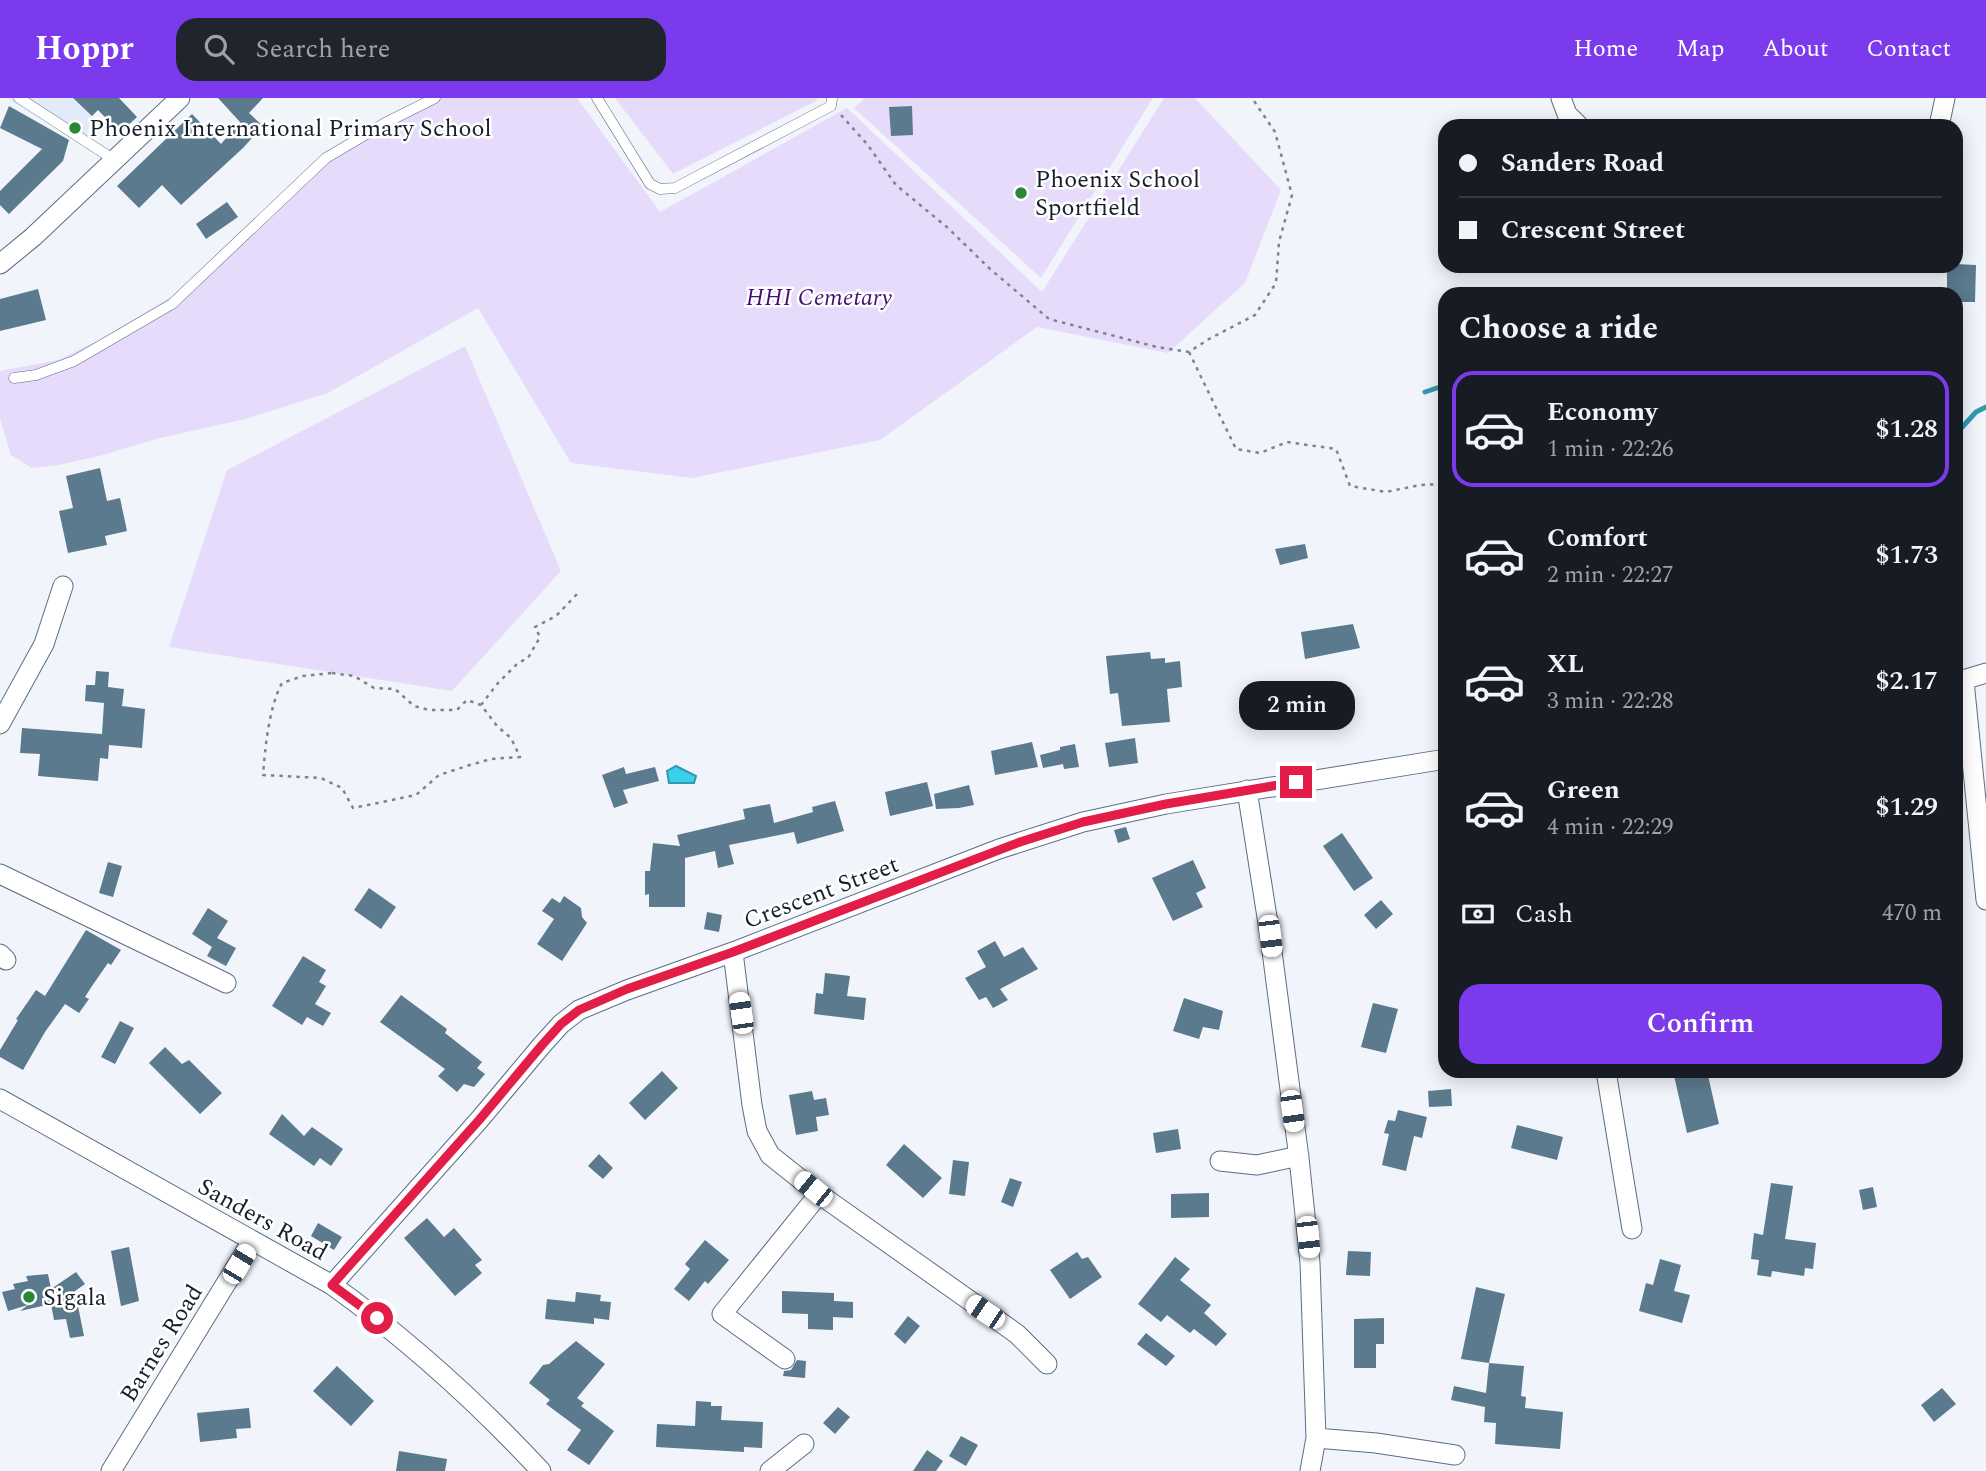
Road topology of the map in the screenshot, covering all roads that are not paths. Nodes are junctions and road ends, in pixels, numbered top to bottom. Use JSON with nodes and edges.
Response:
{"nodes":[{"id":1,"x":19,"y":98,"type":"edge"},
{"id":2,"x":180,"y":98,"type":"edge"},
{"id":3,"x":435,"y":98,"type":"edge"},
{"id":4,"x":597,"y":98,"type":"edge"},
{"id":5,"x":1561,"y":98,"type":"edge"},
{"id":6,"x":1945,"y":98,"type":"edge"},
{"id":7,"x":831,"y":102,"type":"edge"},
{"id":8,"x":1572,"y":119,"type":"edge"},
{"id":9,"x":1941,"y":119,"type":"edge"},
{"id":10,"x":113,"y":159,"type":"junction"},
{"id":11,"x":0,"y":264,"type":"edge"},
{"id":12,"x":14,"y":378,"type":"dead end"},
{"id":13,"x":64,"y":586,"type":"dead end"},
{"id":14,"x":1986,"y":673,"type":"edge"},
{"id":15,"x":1963,"y":681,"type":"edge"},
{"id":16,"x":1963,"y":707,"type":"edge"},
{"id":17,"x":0,"y":724,"type":"edge"},
{"id":18,"x":1438,"y":760,"type":"edge"},
{"id":19,"x":1247,"y":790,"type":"junction"},
{"id":20,"x":0,"y":874,"type":"edge"},
{"id":21,"x":1986,"y":900,"type":"edge"},
{"id":22,"x":733,"y":952,"type":"junction"},
{"id":23,"x":226,"y":983,"type":"dead end"},
{"id":24,"x":1607,"y":1078,"type":"edge"},
{"id":25,"x":0,"y":1099,"type":"edge"},
{"id":26,"x":1299,"y":1156,"type":"junction"},
{"id":27,"x":1220,"y":1161,"type":"dead end"},
{"id":28,"x":819,"y":1194,"type":"junction"},
{"id":29,"x":1632,"y":1229,"type":"dead end"},
{"id":30,"x":253,"y":1241,"type":"junction"},
{"id":31,"x":332,"y":1285,"type":"junction"},
{"id":32,"x":785,"y":1359,"type":"dead end"},
{"id":33,"x":1047,"y":1364,"type":"dead end"},
{"id":34,"x":1316,"y":1438,"type":"junction"},
{"id":35,"x":804,"y":1444,"type":"dead end"},
{"id":36,"x":1455,"y":1455,"type":"dead end"},
{"id":37,"x":111,"y":1471,"type":"edge"},
{"id":38,"x":541,"y":1471,"type":"edge"},
{"id":39,"x":770,"y":1471,"type":"edge"},
{"id":40,"x":1310,"y":1471,"type":"edge"}],
"edges":[{"from":1,"to":10,"type":"lane"},
{"from":2,"to":10,"type":"street"},
{"from":3,"to":12,"type":"lane"},
{"from":4,"to":7,"type":"lane"},
{"from":5,"to":8,"type":"street"},
{"from":6,"to":9,"type":"street"},
{"from":10,"to":11,"type":"street"},
{"from":13,"to":17,"type":"street"},
{"from":14,"to":15,"type":"street"},
{"from":16,"to":21,"type":"street"},
{"from":18,"to":19,"type":"street","name":"Crescent Street"},
{"from":19,"to":22,"type":"street","name":"Crescent Street"},
{"from":19,"to":26,"type":"street"},
{"from":20,"to":23,"type":"street"},
{"from":22,"to":28,"type":"street"},
{"from":22,"to":31,"type":"street","name":"Crescent Street"},
{"from":24,"to":29,"type":"street"},
{"from":25,"to":30,"type":"street","name":"Sanders Road"},
{"from":26,"to":27,"type":"street"},
{"from":26,"to":34,"type":"street"},
{"from":28,"to":32,"type":"street"},
{"from":28,"to":33,"type":"street"},
{"from":30,"to":31,"type":"street","name":"Sanders Road"},
{"from":30,"to":37,"type":"street","name":"Barnes Road"},
{"from":31,"to":38,"type":"street","name":"Sanders Road"},
{"from":34,"to":36,"type":"street"},
{"from":34,"to":40,"type":"street"},
{"from":35,"to":39,"type":"street"}]}
